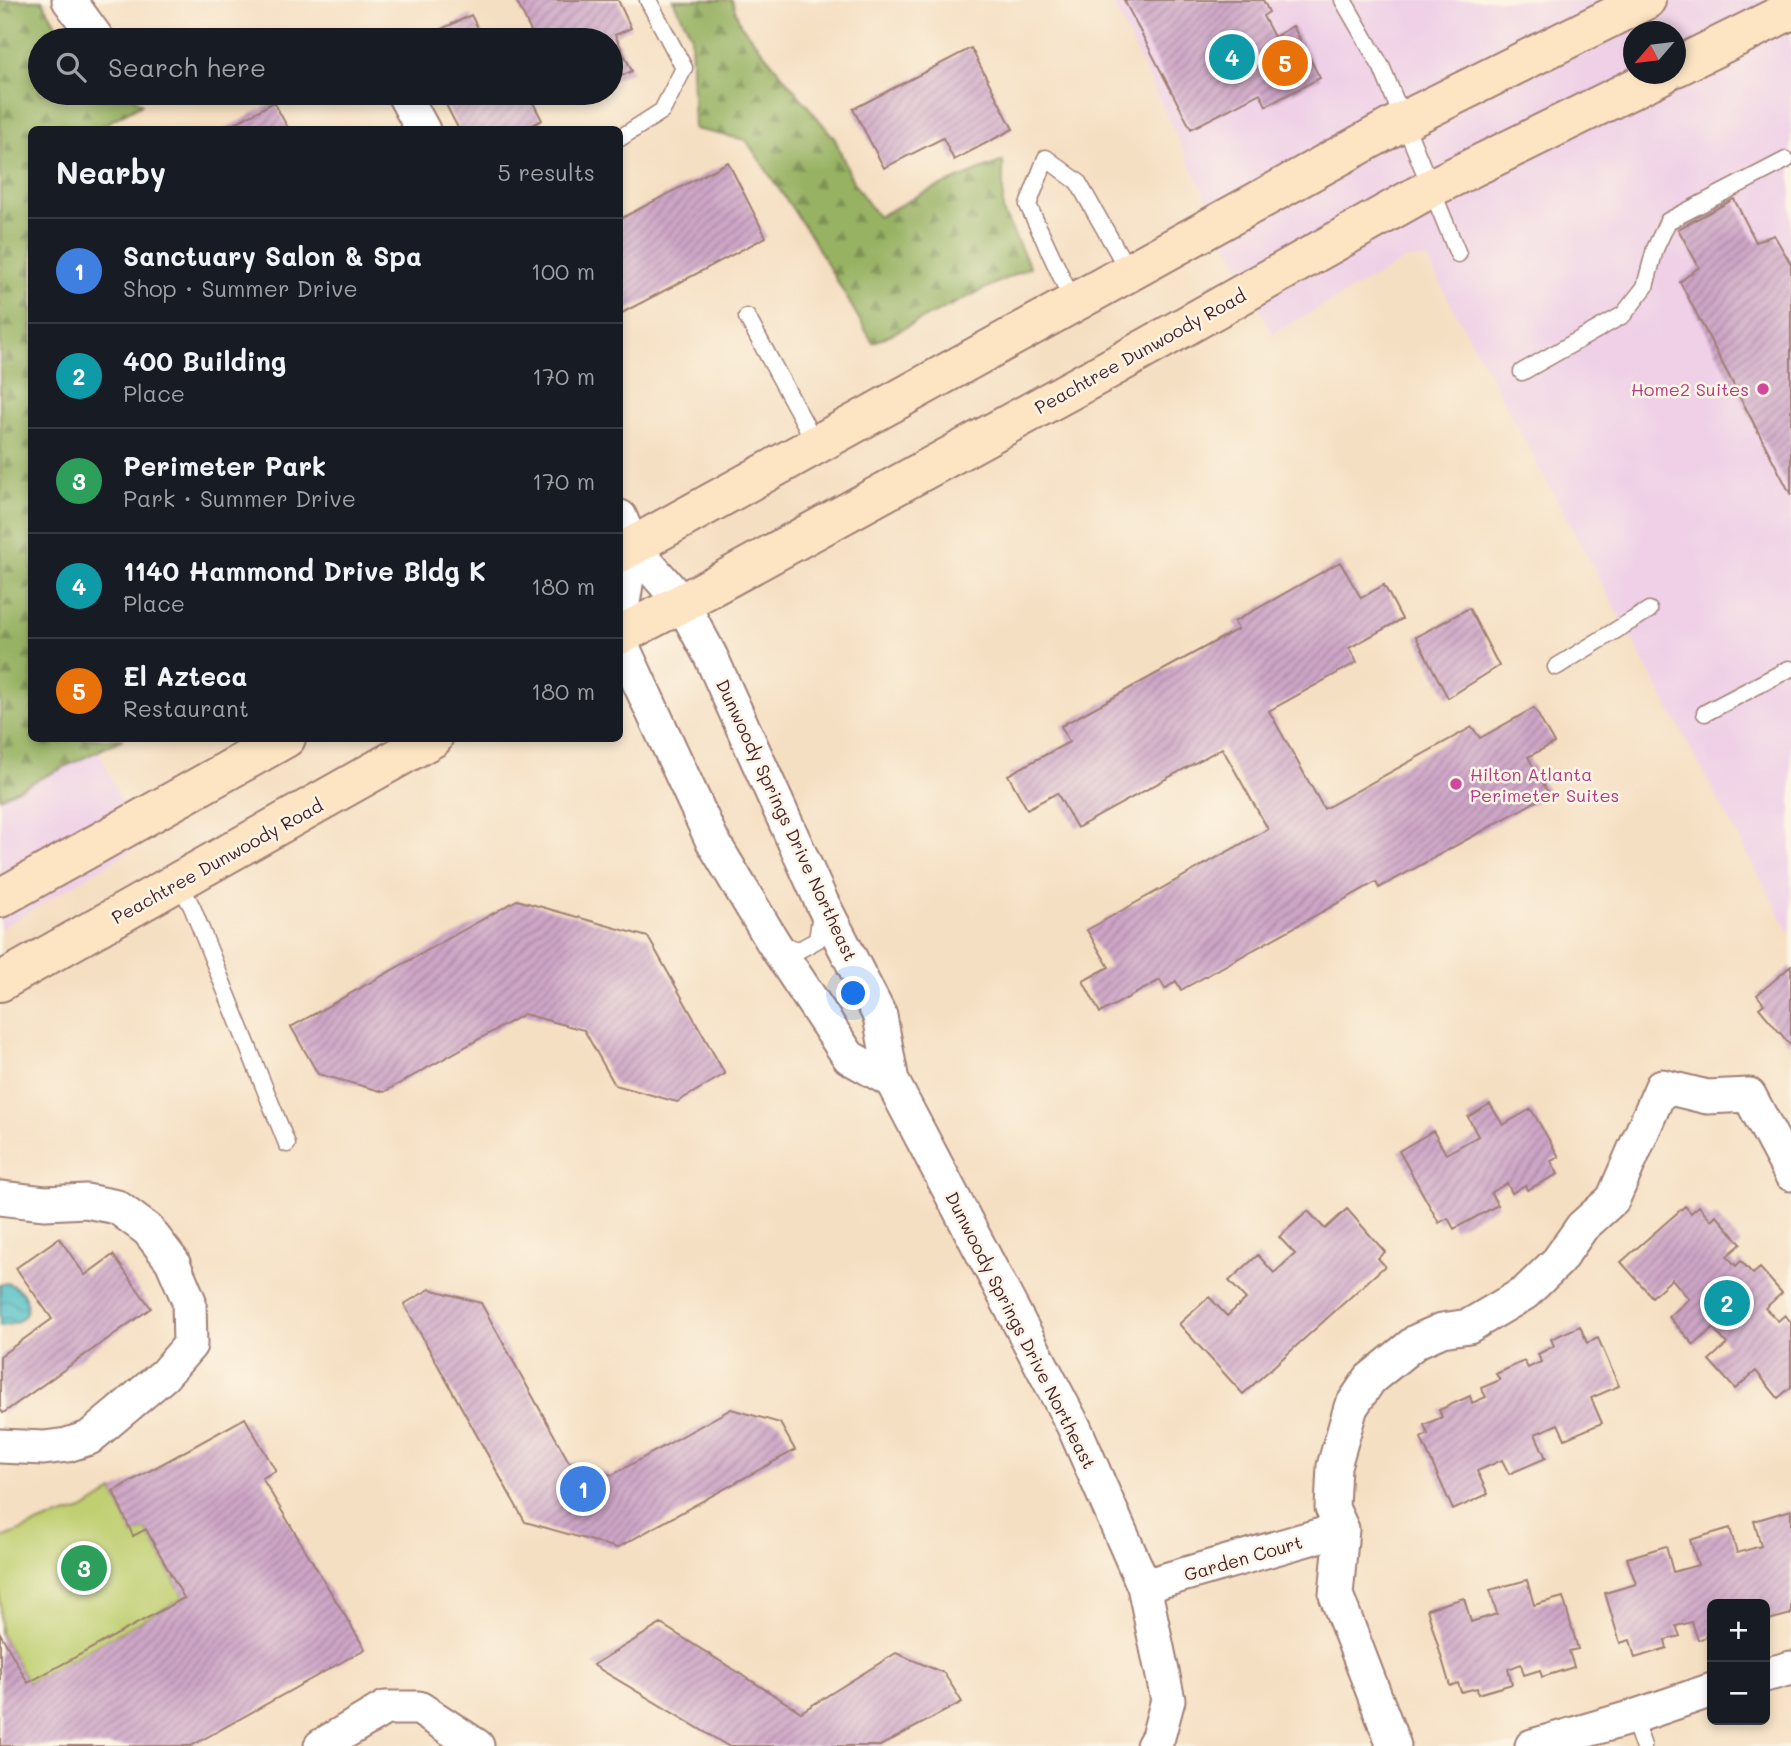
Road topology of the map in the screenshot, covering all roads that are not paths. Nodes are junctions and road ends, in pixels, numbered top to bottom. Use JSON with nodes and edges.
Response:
{"nodes":[{"id":1,"x":69,"y":0,"type":"edge"},
{"id":2,"x":648,"y":0,"type":"edge"},
{"id":3,"x":1343,"y":0,"type":"edge"},
{"id":4,"x":1646,"y":0,"type":"edge"},
{"id":5,"x":1791,"y":10,"type":"edge"},
{"id":6,"x":89,"y":28,"type":"edge"},
{"id":7,"x":1686,"y":62,"type":"edge"},
{"id":8,"x":1643,"y":84,"type":"edge"},
{"id":9,"x":409,"y":105,"type":"edge"},
{"id":10,"x":1403,"y":121,"type":"junction"},
{"id":11,"x":421,"y":126,"type":"edge"},
{"id":12,"x":623,"y":136,"type":"edge"},
{"id":13,"x":1786,"y":160,"type":"dead end"},
{"id":14,"x":1431,"y":188,"type":"junction"},
{"id":15,"x":1458,"y":254,"type":"dead end"},
{"id":16,"x":1129,"y":272,"type":"junction"},
{"id":17,"x":1073,"y":302,"type":"junction"},
{"id":18,"x":747,"y":317,"type":"dead end"},
{"id":19,"x":1522,"y":372,"type":"dead end"},
{"id":20,"x":816,"y":444,"type":"junction"},
{"id":21,"x":624,"y":539,"type":"edge"},
{"id":22,"x":623,"y":560,"type":"edge"},
{"id":23,"x":682,"y":603,"type":"junction"},
{"id":24,"x":1649,"y":610,"type":"dead end"},
{"id":25,"x":623,"y":633,"type":"edge"},
{"id":26,"x":623,"y":648,"type":"edge"},
{"id":27,"x":1556,"y":667,"type":"dead end"},
{"id":28,"x":1789,"y":669,"type":"dead end"},
{"id":29,"x":1705,"y":713,"type":"dead end"},
{"id":30,"x":279,"y":742,"type":"edge"},
{"id":31,"x":426,"y":742,"type":"edge"},
{"id":32,"x":45,"y":873,"type":"junction"},
{"id":33,"x":179,"y":883,"type":"junction"},
{"id":34,"x":0,"y":884,"type":"edge"},
{"id":35,"x":0,"y":898,"type":"edge"},
{"id":36,"x":822,"y":903,"type":"junction"},
{"id":37,"x":773,"y":942,"type":"junction"},
{"id":38,"x":0,"y":982,"type":"edge"},
{"id":39,"x":892,"y":1081,"type":"junction"},
{"id":40,"x":287,"y":1144,"type":"dead end"},
{"id":41,"x":1791,"y":1174,"type":"edge"},
{"id":42,"x":0,"y":1198,"type":"edge"},
{"id":43,"x":0,"y":1421,"type":"edge"},
{"id":44,"x":0,"y":1446,"type":"edge"},
{"id":45,"x":44,"y":1448,"type":"junction"},
{"id":46,"x":1342,"y":1529,"type":"junction"},
{"id":47,"x":1144,"y":1586,"type":"junction"},
{"id":48,"x":1791,"y":1668,"type":"edge"},
{"id":49,"x":1770,"y":1674,"type":"edge"},
{"id":50,"x":1707,"y":1693,"type":"edge"},
{"id":51,"x":1638,"y":1731,"type":"edge"},
{"id":52,"x":321,"y":1746,"type":"edge"},
{"id":53,"x":477,"y":1746,"type":"edge"},
{"id":54,"x":1153,"y":1746,"type":"edge"},
{"id":55,"x":1394,"y":1746,"type":"edge"},
{"id":56,"x":1532,"y":1746,"type":"edge"}],
"edges":[{"from":1,"to":6,"type":"street"},
{"from":2,"to":12,"type":"lane"},
{"from":3,"to":10,"type":"lane"},
{"from":4,"to":10,"type":"main road"},
{"from":5,"to":7,"type":"main road"},
{"from":8,"to":14,"type":"main road","name":"Peachtree Dunwoody Road"},
{"from":9,"to":11,"type":"street"},
{"from":10,"to":14,"type":"lane"},
{"from":10,"to":16,"type":"main road"},
{"from":13,"to":19,"type":"lane"},
{"from":14,"to":15,"type":"lane"},
{"from":14,"to":23,"type":"main road","name":"Peachtree Dunwoody Road"},
{"from":16,"to":17,"type":"main road"},
{"from":16,"to":17,"type":"lane"},
{"from":17,"to":20,"type":"main road"},
{"from":18,"to":20,"type":"lane"},
{"from":20,"to":21,"type":"main road"},
{"from":21,"to":22,"type":"street"},
{"from":21,"to":23,"type":"street","name":"Dunwoody Springs Drive Northeast"},
{"from":23,"to":25,"type":"main road","name":"Peachtree Dunwoody Road"},
{"from":23,"to":36,"type":"street","name":"Dunwoody Springs Drive Northeast"},
{"from":24,"to":27,"type":"lane"},
{"from":26,"to":37,"type":"street"},
{"from":28,"to":29,"type":"lane"},
{"from":30,"to":32,"type":"main road"},
{"from":31,"to":33,"type":"main road","name":"Peachtree Dunwoody Road"},
{"from":32,"to":34,"type":"main road"},
{"from":32,"to":35,"type":"main road"},
{"from":33,"to":38,"type":"main road","name":"Peachtree Dunwoody Road"},
{"from":33,"to":40,"type":"lane"},
{"from":36,"to":37,"type":"lane"},
{"from":36,"to":39,"type":"street","name":"Dunwoody Springs Drive Northeast"},
{"from":37,"to":39,"type":"street"},
{"from":39,"to":47,"type":"street","name":"Dunwoody Springs Drive Northeast"},
{"from":41,"to":46,"type":"street"},
{"from":42,"to":45,"type":"street"},
{"from":43,"to":45,"type":"street"},
{"from":44,"to":45,"type":"street"},
{"from":46,"to":47,"type":"street","name":"Garden Court"},
{"from":46,"to":55,"type":"street"},
{"from":47,"to":54,"type":"street","name":"Dunwoody Springs Drive Northeast"},
{"from":48,"to":49,"type":"street"},
{"from":50,"to":51,"type":"street"},
{"from":51,"to":56,"type":"street"},
{"from":52,"to":53,"type":"street"}]}
